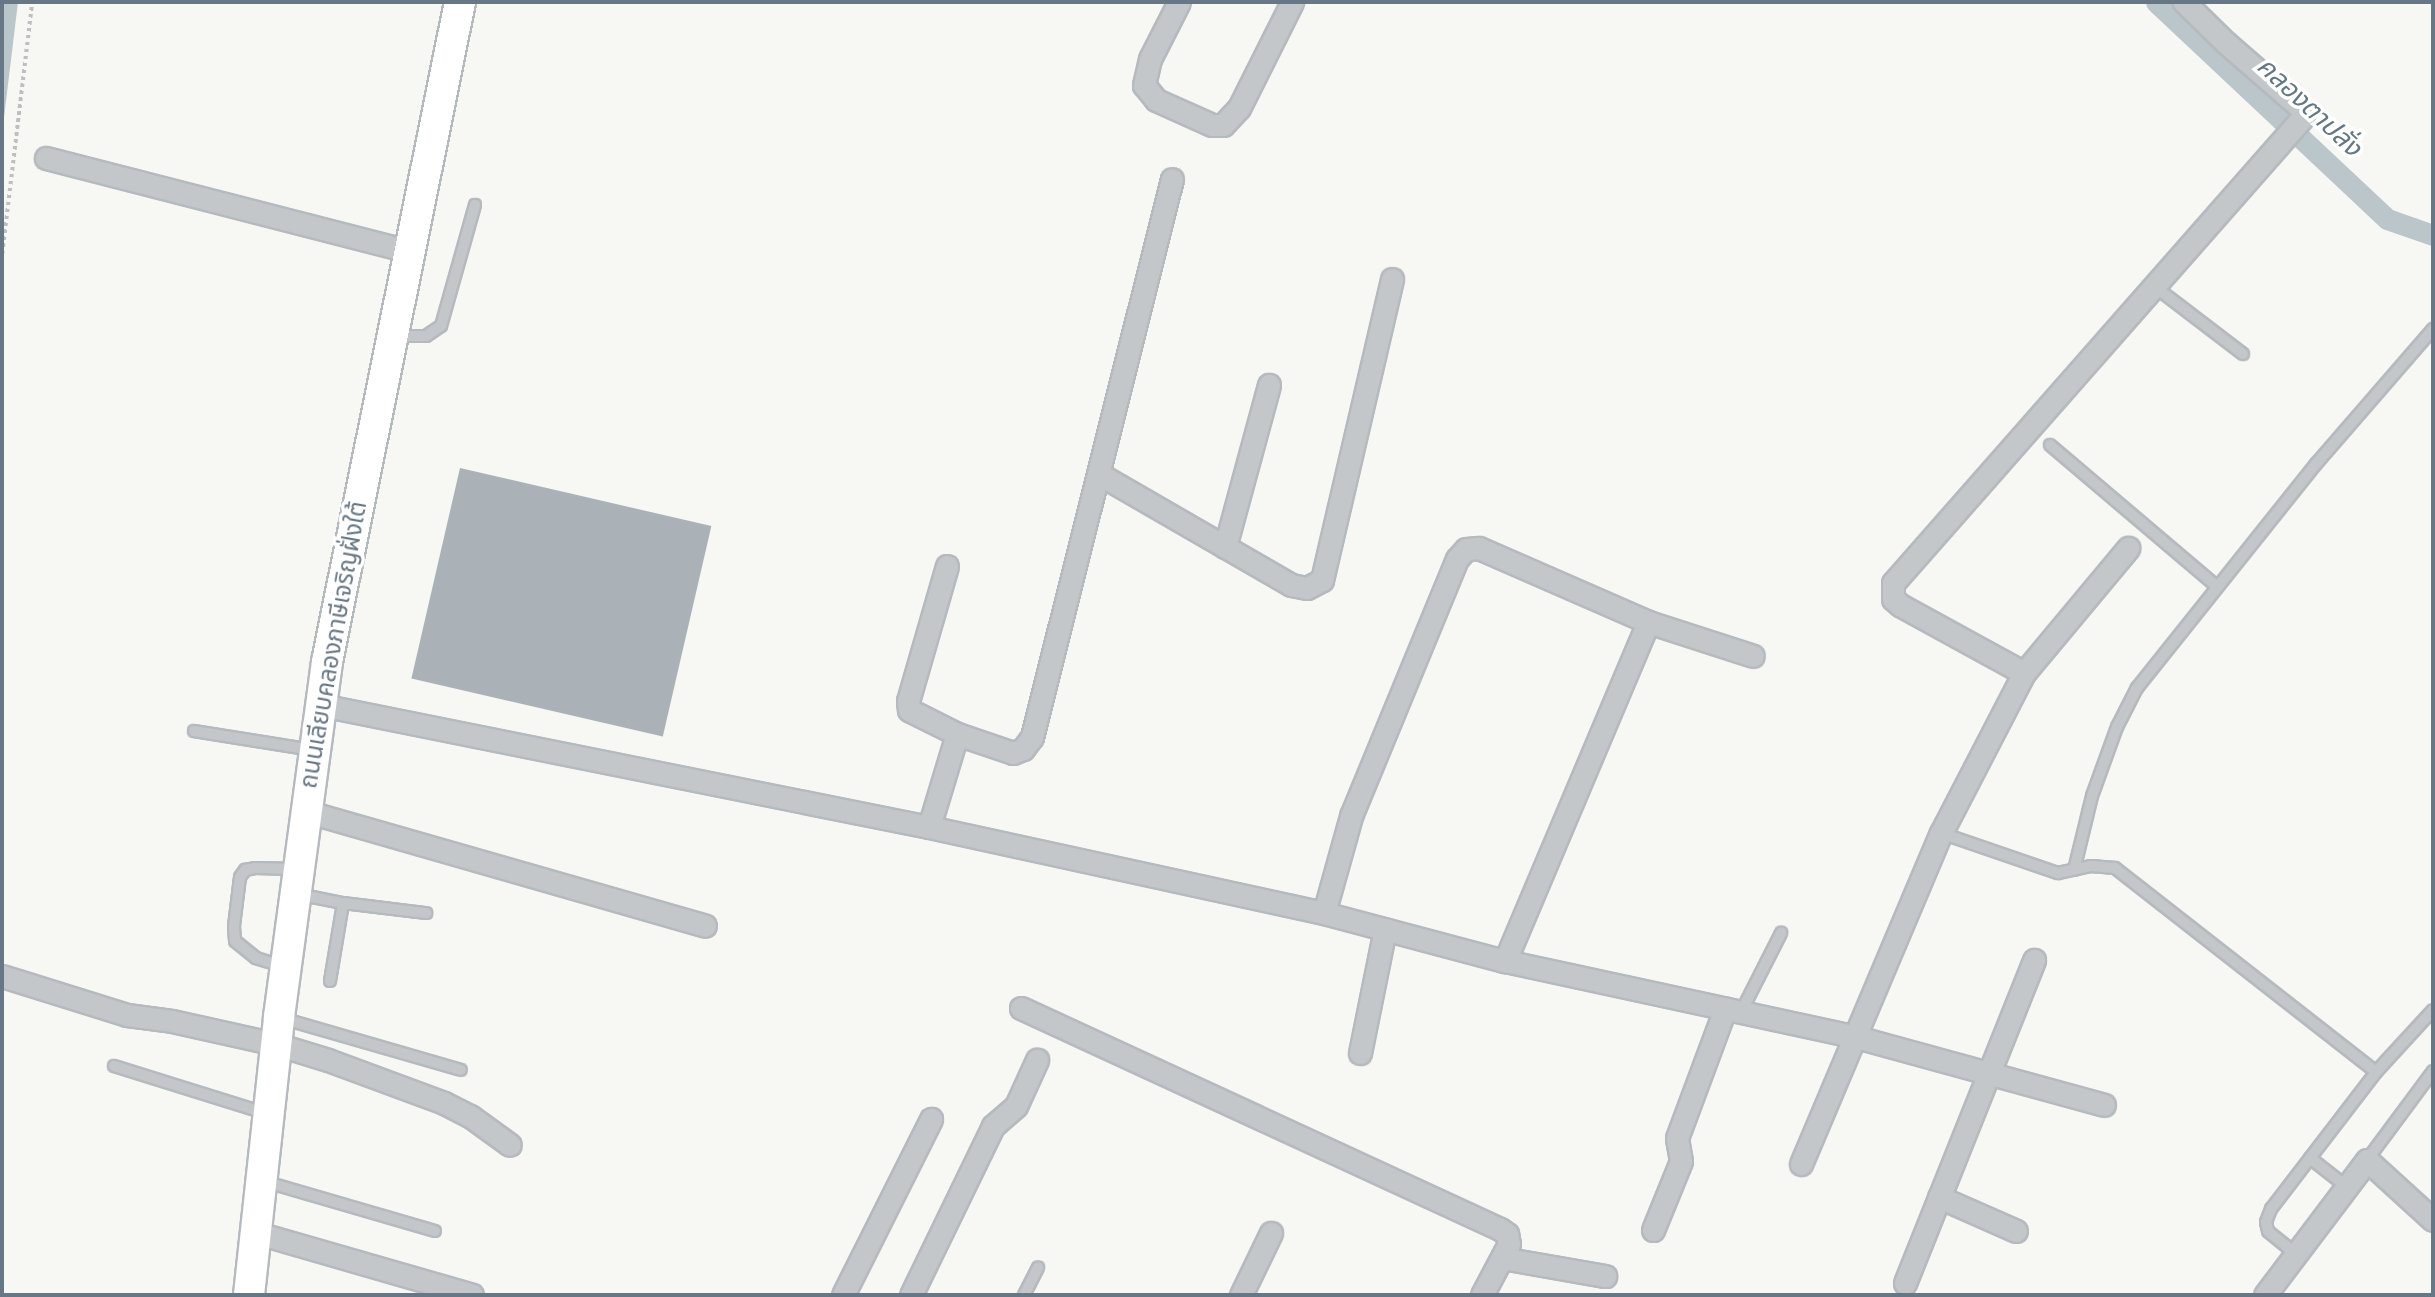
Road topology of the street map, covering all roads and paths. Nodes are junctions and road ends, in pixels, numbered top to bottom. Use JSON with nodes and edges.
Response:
{"nodes":[{"id":1,"x":32,"y":2,"type":"edge"},
{"id":2,"x":460,"y":2,"type":"edge"},
{"id":3,"x":1179,"y":2,"type":"edge"},
{"id":4,"x":1292,"y":2,"type":"edge"},
{"id":5,"x":2184,"y":2,"type":"edge"},
{"id":6,"x":46,"y":158,"type":"dead end"},
{"id":7,"x":1172,"y":178,"type":"dead end"},
{"id":8,"x":475,"y":205,"type":"dead end"},
{"id":9,"x":408,"y":251,"type":"junction"},
{"id":10,"x":2,"y":254,"type":"edge"},
{"id":11,"x":1392,"y":279,"type":"dead end"},
{"id":12,"x":2154,"y":286,"type":"junction"},
{"id":13,"x":2433,"y":329,"type":"edge"},
{"id":14,"x":391,"y":336,"type":"junction"},
{"id":15,"x":2243,"y":354,"type":"dead end"},
{"id":16,"x":1269,"y":385,"type":"dead end"},
{"id":17,"x":2050,"y":445,"type":"dead end"},
{"id":18,"x":1099,"y":474,"type":"junction"},
{"id":19,"x":1225,"y":547,"type":"junction"},
{"id":20,"x":2128,"y":548,"type":"dead end"},
{"id":21,"x":947,"y":566,"type":"dead end"},
{"id":22,"x":2216,"y":586,"type":"junction"},
{"id":23,"x":1648,"y":622,"type":"junction"},
{"id":24,"x":1753,"y":656,"type":"dead end"},
{"id":25,"x":2024,"y":673,"type":"junction"},
{"id":26,"x":321,"y":705,"type":"junction"},
{"id":27,"x":194,"y":731,"type":"dead end"},
{"id":28,"x":957,"y":734,"type":"junction"},
{"id":29,"x":314,"y":750,"type":"junction"},
{"id":30,"x":305,"y":811,"type":"junction"},
{"id":31,"x":929,"y":827,"type":"junction"},
{"id":32,"x":1941,"y":833,"type":"junction"},
{"id":33,"x":2074,"y":870,"type":"junction"},
{"id":34,"x":296,"y":881,"type":"junction"},
{"id":35,"x":343,"y":903,"type":"junction"},
{"id":36,"x":426,"y":913,"type":"dead end"},
{"id":37,"x":1324,"y":913,"type":"junction"},
{"id":38,"x":705,"y":926,"type":"dead end"},
{"id":39,"x":1385,"y":929,"type":"junction"},
{"id":40,"x":1781,"y":933,"type":"dead end"},
{"id":41,"x":2034,"y":960,"type":"dead end"},
{"id":42,"x":1505,"y":961,"type":"junction"},
{"id":43,"x":285,"y":967,"type":"junction"},
{"id":44,"x":2,"y":976,"type":"edge"},
{"id":45,"x":330,"y":981,"type":"dead end"},
{"id":46,"x":1021,"y":1008,"type":"dead end"},
{"id":47,"x":2433,"y":1010,"type":"edge"},
{"id":48,"x":1733,"y":1011,"type":"junction"},
{"id":49,"x":277,"y":1030,"type":"junction"},
{"id":50,"x":1856,"y":1037,"type":"junction"},
{"id":51,"x":1360,"y":1053,"type":"dead end"},
{"id":52,"x":1037,"y":1060,"type":"dead end"},
{"id":53,"x":114,"y":1066,"type":"dead end"},
{"id":54,"x":461,"y":1070,"type":"dead end"},
{"id":55,"x":2376,"y":1072,"type":"junction"},
{"id":56,"x":2433,"y":1072,"type":"edge"},
{"id":57,"x":1988,"y":1073,"type":"junction"},
{"id":58,"x":2104,"y":1105,"type":"dead end"},
{"id":59,"x":268,"y":1114,"type":"junction"},
{"id":60,"x":931,"y":1119,"type":"dead end"},
{"id":61,"x":510,"y":1145,"type":"dead end"},
{"id":62,"x":2310,"y":1158,"type":"junction"},
{"id":63,"x":2367,"y":1160,"type":"junction"},
{"id":64,"x":1801,"y":1164,"type":"dead end"},
{"id":65,"x":260,"y":1180,"type":"junction"},
{"id":66,"x":2347,"y":1187,"type":"junction"},
{"id":67,"x":1939,"y":1197,"type":"junction"},
{"id":68,"x":2433,"y":1220,"type":"edge"},
{"id":69,"x":1653,"y":1230,"type":"dead end"},
{"id":70,"x":435,"y":1231,"type":"dead end"},
{"id":71,"x":2016,"y":1231,"type":"dead end"},
{"id":72,"x":254,"y":1232,"type":"junction"},
{"id":73,"x":1271,"y":1233,"type":"dead end"},
{"id":74,"x":2296,"y":1254,"type":"junction"},
{"id":75,"x":1502,"y":1258,"type":"junction"},
{"id":76,"x":1038,"y":1267,"type":"dead end"},
{"id":77,"x":1605,"y":1276,"type":"dead end"},
{"id":78,"x":1905,"y":1283,"type":"dead end"},
{"id":79,"x":249,"y":1295,"type":"edge"},
{"id":80,"x":472,"y":1295,"type":"edge"},
{"id":81,"x":843,"y":1295,"type":"edge"},
{"id":82,"x":911,"y":1295,"type":"edge"},
{"id":83,"x":1024,"y":1295,"type":"edge"},
{"id":84,"x":1241,"y":1295,"type":"edge"},
{"id":85,"x":1482,"y":1295,"type":"edge"},
{"id":86,"x":2264,"y":1295,"type":"edge"}],
"edges":[{"from":1,"to":10,"type":"path"},
{"from":2,"to":9,"type":"street","name":"ถนนเลียบคลองภาษีเจริญฝั่งใต้"},
{"from":3,"to":4,"type":"street"},
{"from":5,"to":12,"type":"street"},
{"from":6,"to":9,"type":"street"},
{"from":7,"to":18,"type":"street"},
{"from":8,"to":14,"type":"lane"},
{"from":9,"to":14,"type":"street","name":"ถนนเลียบคลองภาษีเจริญฝั่งใต้"},
{"from":11,"to":19,"type":"street"},
{"from":12,"to":15,"type":"lane"},
{"from":12,"to":25,"type":"street"},
{"from":13,"to":22,"type":"lane"},
{"from":14,"to":26,"type":"street","name":"ถนนเลียบคลองภาษีเจริญฝั่งใต้"},
{"from":16,"to":19,"type":"street"},
{"from":17,"to":22,"type":"lane"},
{"from":18,"to":19,"type":"street"},
{"from":18,"to":28,"type":"street"},
{"from":20,"to":25,"type":"street"},
{"from":21,"to":28,"type":"street"},
{"from":22,"to":33,"type":"lane"},
{"from":23,"to":24,"type":"street"},
{"from":23,"to":37,"type":"street"},
{"from":23,"to":42,"type":"street"},
{"from":25,"to":32,"type":"street"},
{"from":26,"to":29,"type":"street","name":"ถนนเลียบคลองภาษีเจริญฝั่งใต้"},
{"from":26,"to":31,"type":"street"},
{"from":27,"to":29,"type":"lane"},
{"from":28,"to":31,"type":"street"},
{"from":29,"to":30,"type":"street","name":"ถนนเลียบคลองภาษีเจริญฝั่งใต้"},
{"from":30,"to":34,"type":"street","name":"ถนนเลียบคลองภาษีเจริญฝั่งใต้"},
{"from":30,"to":38,"type":"street"},
{"from":31,"to":37,"type":"street"},
{"from":32,"to":33,"type":"lane"},
{"from":32,"to":50,"type":"street"},
{"from":33,"to":55,"type":"lane"},
{"from":34,"to":35,"type":"lane"},
{"from":34,"to":43,"type":"street","name":"ถนนเลียบคลองภาษีเจริญฝั่งใต้"},
{"from":34,"to":43,"type":"lane"},
{"from":35,"to":36,"type":"lane"},
{"from":35,"to":45,"type":"lane"},
{"from":37,"to":39,"type":"street"},
{"from":39,"to":42,"type":"street"},
{"from":39,"to":51,"type":"street"},
{"from":40,"to":48,"type":"lane"},
{"from":41,"to":57,"type":"street"},
{"from":42,"to":48,"type":"street"},
{"from":43,"to":49,"type":"street","name":"ถนนเลียบคลองภาษีเจริญฝั่งใต้"},
{"from":44,"to":49,"type":"street"},
{"from":46,"to":75,"type":"street"},
{"from":47,"to":55,"type":"lane"},
{"from":48,"to":50,"type":"street"},
{"from":48,"to":69,"type":"street"},
{"from":49,"to":54,"type":"lane"},
{"from":49,"to":59,"type":"street","name":"ถนนเลียบคลองภาษีเจริญฝั่งใต้"},
{"from":49,"to":61,"type":"street"},
{"from":50,"to":57,"type":"street"},
{"from":50,"to":64,"type":"street"},
{"from":52,"to":82,"type":"street"},
{"from":53,"to":59,"type":"lane"},
{"from":55,"to":62,"type":"lane"},
{"from":56,"to":63,"type":"lane"},
{"from":57,"to":58,"type":"street"},
{"from":57,"to":67,"type":"street"},
{"from":59,"to":65,"type":"street","name":"ถนนเลียบคลองภาษีเจริญฝั่งใต้"},
{"from":60,"to":81,"type":"street"},
{"from":62,"to":66,"type":"lane"},
{"from":62,"to":74,"type":"lane"},
{"from":63,"to":66,"type":"street"},
{"from":63,"to":68,"type":"street"},
{"from":65,"to":70,"type":"lane"},
{"from":65,"to":72,"type":"street","name":"ถนนเลียบคลองภาษีเจริญฝั่งใต้"},
{"from":66,"to":74,"type":"street"},
{"from":67,"to":71,"type":"street"},
{"from":67,"to":78,"type":"street"},
{"from":72,"to":79,"type":"street","name":"ถนนเลียบคลองภาษีเจริญฝั่งใต้"},
{"from":72,"to":80,"type":"street"},
{"from":73,"to":84,"type":"street"},
{"from":74,"to":86,"type":"street"},
{"from":75,"to":77,"type":"street"},
{"from":75,"to":85,"type":"street"},
{"from":76,"to":83,"type":"lane"}]}
